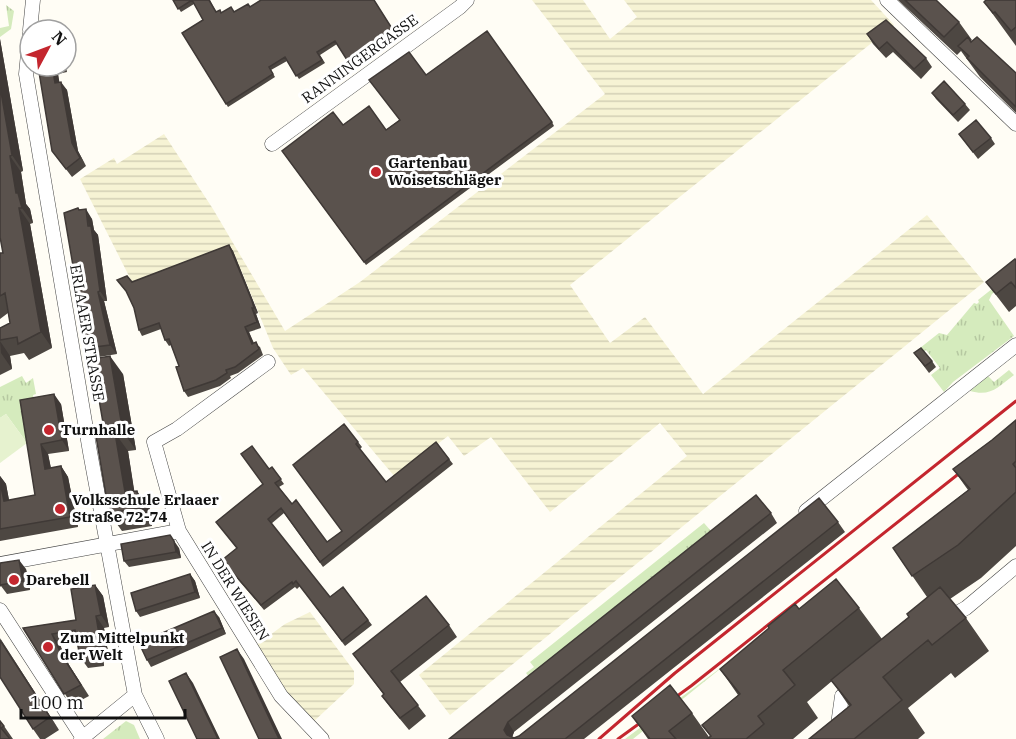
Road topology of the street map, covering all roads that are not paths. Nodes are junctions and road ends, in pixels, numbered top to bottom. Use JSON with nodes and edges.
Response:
{"nodes":[{"id":1,"x":33,"y":0,"type":"edge"},
{"id":2,"x":467,"y":0,"type":"edge"},
{"id":3,"x":887,"y":0,"type":"edge"},
{"id":4,"x":31,"y":18,"type":"edge"},
{"id":5,"x":27,"y":78,"type":"edge"},
{"id":6,"x":1016,"y":124,"type":"edge"},
{"id":7,"x":272,"y":144,"type":"dead end"},
{"id":8,"x":1016,"y":345,"type":"edge"},
{"id":9,"x":268,"y":362,"type":"dead end"},
{"id":10,"x":796,"y":519,"type":"edge"},
{"id":11,"x":179,"y":531,"type":"junction"},
{"id":12,"x":107,"y":545,"type":"junction"},
{"id":13,"x":0,"y":564,"type":"edge"},
{"id":14,"x":1016,"y":566,"type":"edge"},
{"id":15,"x":0,"y":610,"type":"edge"},
{"id":16,"x":930,"y":627,"type":"edge"},
{"id":17,"x":867,"y":676,"type":"edge"},
{"id":18,"x":135,"y":695,"type":"junction"},
{"id":19,"x":82,"y":738,"type":"edge"},
{"id":20,"x":157,"y":739,"type":"edge"},
{"id":21,"x":322,"y":739,"type":"edge"},
{"id":22,"x":836,"y":739,"type":"edge"}],
"edges":[{"from":1,"to":4,"type":"street","name":"ERLAAER STRASSE"},
{"from":2,"to":7,"type":"street","name":"RANNINGERGASSE"},
{"from":3,"to":6,"type":"street"},
{"from":5,"to":12,"type":"street","name":"ERLAAER STRASSE"},
{"from":8,"to":10,"type":"street"},
{"from":9,"to":11,"type":"street","name":"IN DER WIESEN"},
{"from":11,"to":12,"type":"street"},
{"from":11,"to":21,"type":"street","name":"IN DER WIESEN"},
{"from":12,"to":13,"type":"street"},
{"from":12,"to":18,"type":"street","name":"ERLAAER STRASSE"},
{"from":14,"to":16,"type":"street"},
{"from":15,"to":19,"type":"street"},
{"from":17,"to":22,"type":"street"},
{"from":18,"to":19,"type":"street"},
{"from":18,"to":20,"type":"street","name":"ERLAAER STRASSE"}]}
